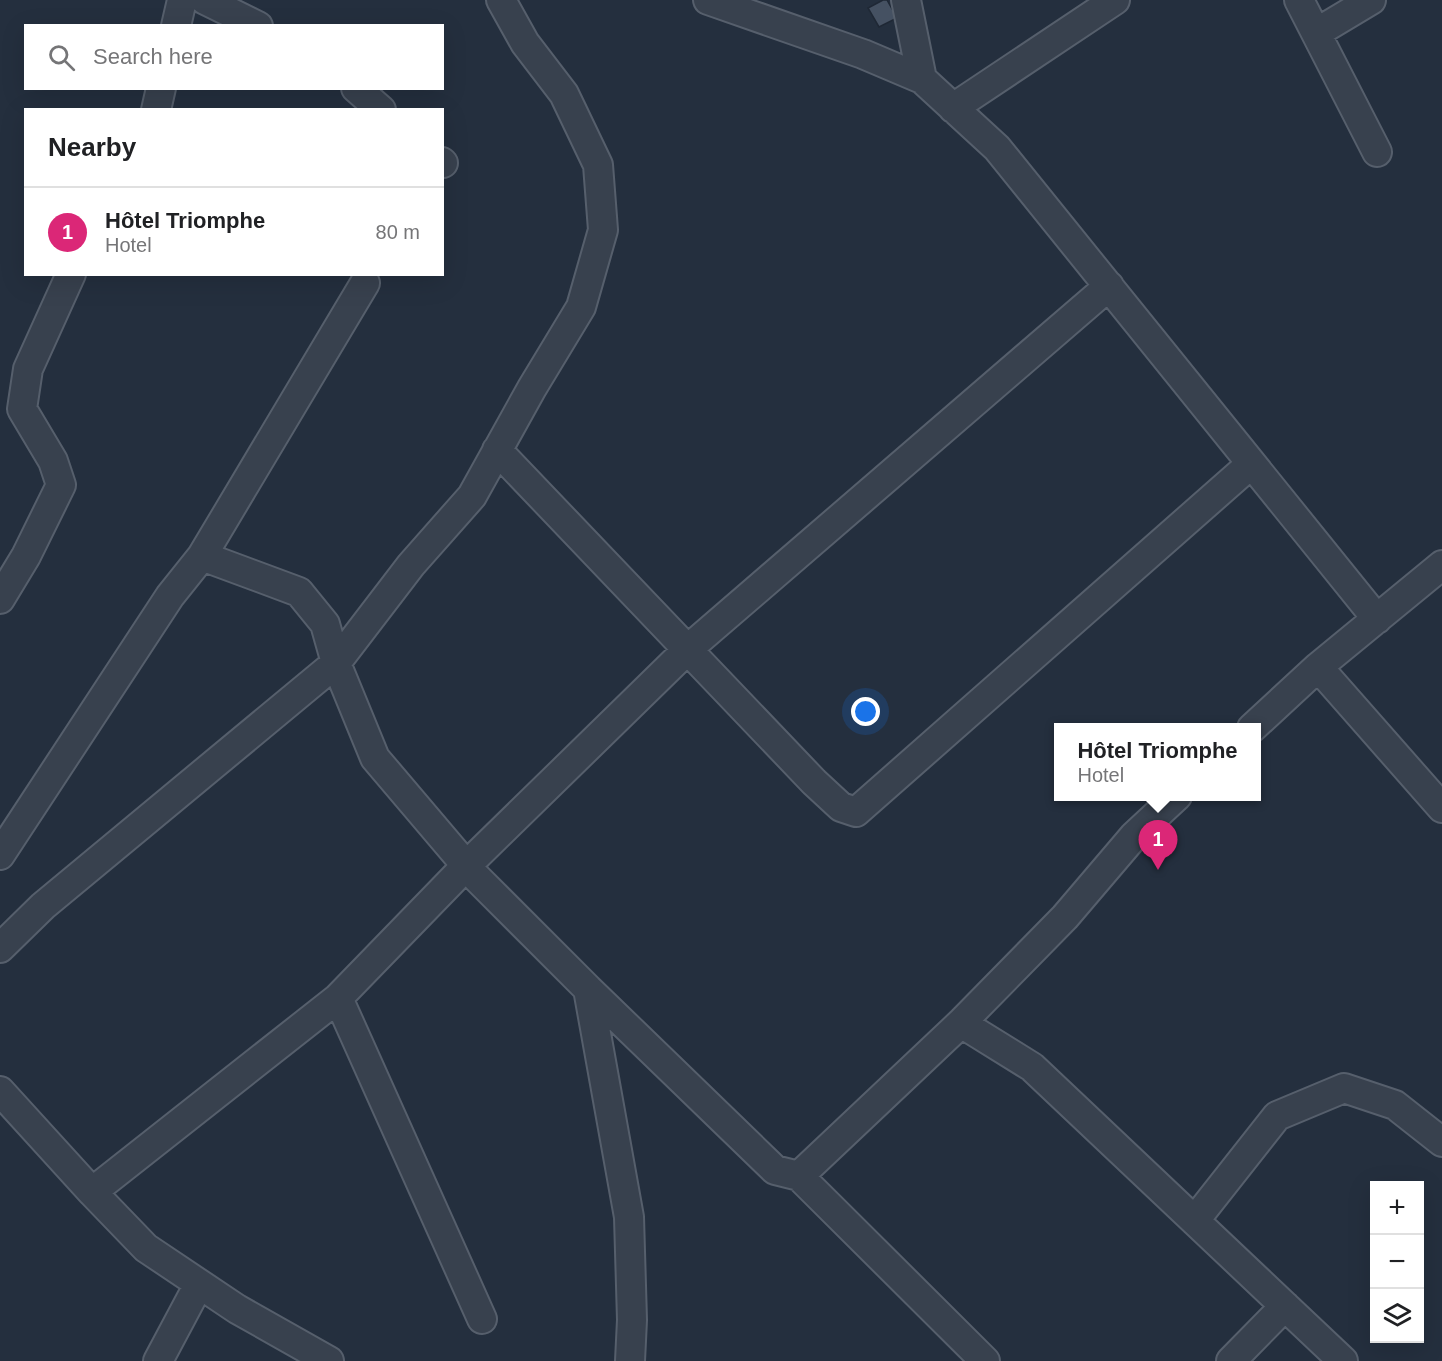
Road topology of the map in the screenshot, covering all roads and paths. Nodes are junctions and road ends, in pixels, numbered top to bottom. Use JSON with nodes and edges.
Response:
{"nodes":[{"id":1,"x":182,"y":0,"type":"edge"},
{"id":2,"x":205,"y":0,"type":"edge"},
{"id":3,"x":501,"y":0,"type":"edge"},
{"id":4,"x":708,"y":0,"type":"edge"},
{"id":5,"x":906,"y":0,"type":"edge"},
{"id":6,"x":1115,"y":0,"type":"edge"},
{"id":7,"x":1299,"y":0,"type":"edge"},
{"id":8,"x":1371,"y":0,"type":"edge"},
{"id":9,"x":176,"y":24,"type":"edge"},
{"id":10,"x":254,"y":24,"type":"edge"},
{"id":11,"x":1316,"y":33,"type":"junction"},
{"id":12,"x":922,"y":79,"type":"junction"},
{"id":13,"x":161,"y":90,"type":"edge"},
{"id":14,"x":358,"y":90,"type":"edge"},
{"id":15,"x":156,"y":108,"type":"edge"},
{"id":16,"x":379,"y":108,"type":"edge"},
{"id":17,"x":953,"y":108,"type":"junction"},
{"id":18,"x":1377,"y":152,"type":"dead end"},
{"id":19,"x":69,"y":276,"type":"edge"},
{"id":20,"x":365,"y":283,"type":"dead end"},
{"id":21,"x":1109,"y":286,"type":"junction"},
{"id":22,"x":497,"y":450,"type":"junction"},
{"id":23,"x":1251,"y":464,"type":"junction"},
{"id":24,"x":202,"y":556,"type":"junction"},
{"id":25,"x":1442,"y":565,"type":"edge"},
{"id":26,"x":0,"y":599,"type":"edge"},
{"id":27,"x":1377,"y":619,"type":"junction"},
{"id":28,"x":687,"y":649,"type":"junction"},
{"id":29,"x":336,"y":663,"type":"junction"},
{"id":30,"x":1318,"y":667,"type":"junction"},
{"id":31,"x":1257,"y":723,"type":"edge"},
{"id":32,"x":1172,"y":801,"type":"edge"},
{"id":33,"x":1442,"y":808,"type":"edge"},
{"id":34,"x":0,"y":855,"type":"edge"},
{"id":35,"x":467,"y":865,"type":"junction"},
{"id":36,"x":0,"y":948,"type":"edge"},
{"id":37,"x":588,"y":989,"type":"junction"},
{"id":38,"x":338,"y":998,"type":"junction"},
{"id":39,"x":961,"y":1023,"type":"junction"},
{"id":40,"x":0,"y":1091,"type":"edge"},
{"id":41,"x":1442,"y":1142,"type":"edge"},
{"id":42,"x":799,"y":1176,"type":"junction"},
{"id":43,"x":92,"y":1192,"type":"junction"},
{"id":44,"x":1195,"y":1221,"type":"junction"},
{"id":45,"x":198,"y":1284,"type":"junction"},
{"id":46,"x":1285,"y":1306,"type":"junction"},
{"id":47,"x":482,"y":1319,"type":"dead end"},
{"id":48,"x":158,"y":1361,"type":"edge"},
{"id":49,"x":329,"y":1361,"type":"edge"},
{"id":50,"x":630,"y":1361,"type":"edge"},
{"id":51,"x":985,"y":1361,"type":"edge"},
{"id":52,"x":1231,"y":1361,"type":"edge"},
{"id":53,"x":1343,"y":1361,"type":"edge"}],
"edges":[{"from":1,"to":9,"type":"street"},
{"from":2,"to":10,"type":"street"},
{"from":3,"to":22,"type":"street"},
{"from":4,"to":12,"type":"street"},
{"from":5,"to":12,"type":"street"},
{"from":6,"to":17,"type":"street"},
{"from":7,"to":11,"type":"street"},
{"from":8,"to":11,"type":"street"},
{"from":11,"to":18,"type":"street"},
{"from":12,"to":17,"type":"street"},
{"from":13,"to":15,"type":"street"},
{"from":14,"to":16,"type":"street"},
{"from":17,"to":21,"type":"street"},
{"from":19,"to":26,"type":"street"},
{"from":20,"to":24,"type":"street"},
{"from":21,"to":23,"type":"street"},
{"from":21,"to":28,"type":"street"},
{"from":22,"to":28,"type":"street"},
{"from":22,"to":29,"type":"street"},
{"from":23,"to":27,"type":"street"},
{"from":23,"to":28,"type":"street"},
{"from":24,"to":29,"type":"street"},
{"from":24,"to":34,"type":"street"},
{"from":25,"to":27,"type":"street"},
{"from":27,"to":30,"type":"street"},
{"from":28,"to":35,"type":"street"},
{"from":29,"to":35,"type":"street"},
{"from":29,"to":36,"type":"street"},
{"from":30,"to":31,"type":"street"},
{"from":30,"to":33,"type":"street"},
{"from":32,"to":39,"type":"street"},
{"from":35,"to":37,"type":"street"},
{"from":35,"to":38,"type":"street"},
{"from":37,"to":42,"type":"street"},
{"from":37,"to":50,"type":"street"},
{"from":38,"to":43,"type":"street"},
{"from":38,"to":47,"type":"street"},
{"from":39,"to":42,"type":"street"},
{"from":39,"to":44,"type":"street"},
{"from":40,"to":43,"type":"street"},
{"from":41,"to":44,"type":"street"},
{"from":42,"to":51,"type":"street"},
{"from":43,"to":45,"type":"street"},
{"from":44,"to":46,"type":"street"},
{"from":45,"to":48,"type":"street"},
{"from":45,"to":49,"type":"street"},
{"from":46,"to":52,"type":"street"},
{"from":46,"to":53,"type":"street"}]}
